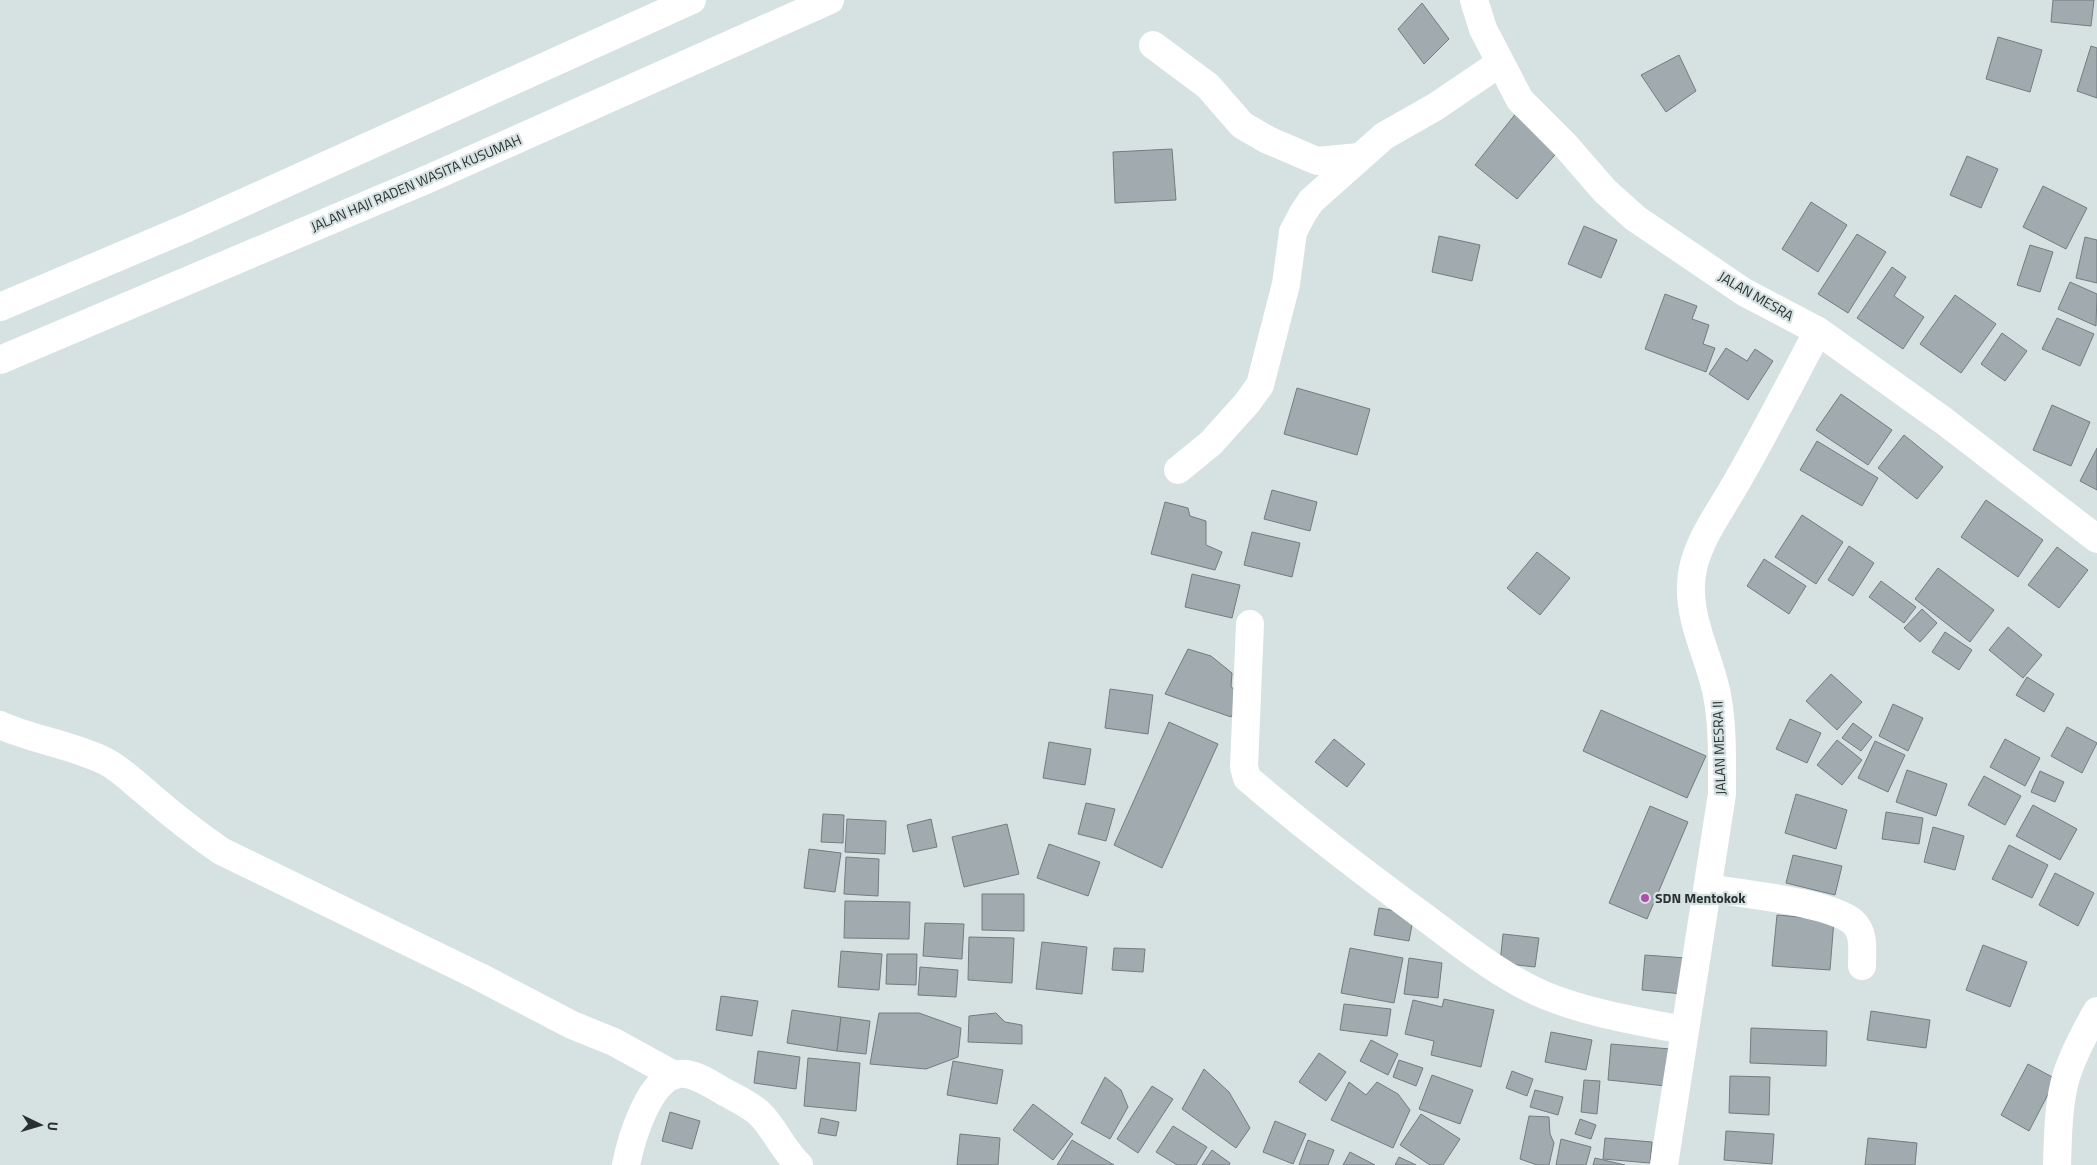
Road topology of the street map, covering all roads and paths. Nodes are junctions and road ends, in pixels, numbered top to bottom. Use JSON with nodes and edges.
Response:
{"nodes":[{"id":1,"x":692,"y":0,"type":"edge"},
{"id":2,"x":830,"y":0,"type":"edge"},
{"id":3,"x":1474,"y":0,"type":"edge"},
{"id":4,"x":1153,"y":45,"type":"dead end"},
{"id":5,"x":1500,"y":63,"type":"junction"},
{"id":6,"x":1359,"y":157,"type":"junction"},
{"id":7,"x":0,"y":307,"type":"edge"},
{"id":8,"x":1818,"y":331,"type":"junction"},
{"id":9,"x":0,"y":360,"type":"edge"},
{"id":10,"x":1178,"y":470,"type":"dead end"},
{"id":11,"x":2097,"y":539,"type":"edge"},
{"id":12,"x":1250,"y":624,"type":"dead end"},
{"id":13,"x":0,"y":725,"type":"edge"},
{"id":14,"x":1708,"y":888,"type":"junction"},
{"id":15,"x":1862,"y":966,"type":"dead end"},
{"id":16,"x":2097,"y":1011,"type":"edge"},
{"id":17,"x":1684,"y":1030,"type":"junction"},
{"id":18,"x":674,"y":1075,"type":"junction"},
{"id":19,"x":626,"y":1165,"type":"edge"},
{"id":20,"x":799,"y":1165,"type":"edge"},
{"id":21,"x":1664,"y":1165,"type":"edge"},
{"id":22,"x":2056,"y":1165,"type":"edge"}],
"edges":[{"from":1,"to":7,"type":"main road"},
{"from":2,"to":9,"type":"main road","name":"JALAN HAJI RADEN WASITA KUSUMAH"},
{"from":3,"to":5,"type":"main road","name":"JALAN MESRA"},
{"from":4,"to":6,"type":"main road"},
{"from":5,"to":6,"type":"main road"},
{"from":5,"to":8,"type":"main road","name":"JALAN MESRA"},
{"from":6,"to":10,"type":"main road"},
{"from":8,"to":11,"type":"main road","name":"JALAN MESRA"},
{"from":8,"to":14,"type":"main road","name":"JALAN MESRA II"},
{"from":12,"to":17,"type":"main road"},
{"from":13,"to":18,"type":"main road"},
{"from":14,"to":15,"type":"main road"},
{"from":14,"to":17,"type":"main road","name":"JALAN MESRA II"},
{"from":16,"to":22,"type":"main road"},
{"from":17,"to":21,"type":"main road","name":"JALAN MESRA II"},
{"from":18,"to":19,"type":"main road"},
{"from":18,"to":20,"type":"main road"}]}
